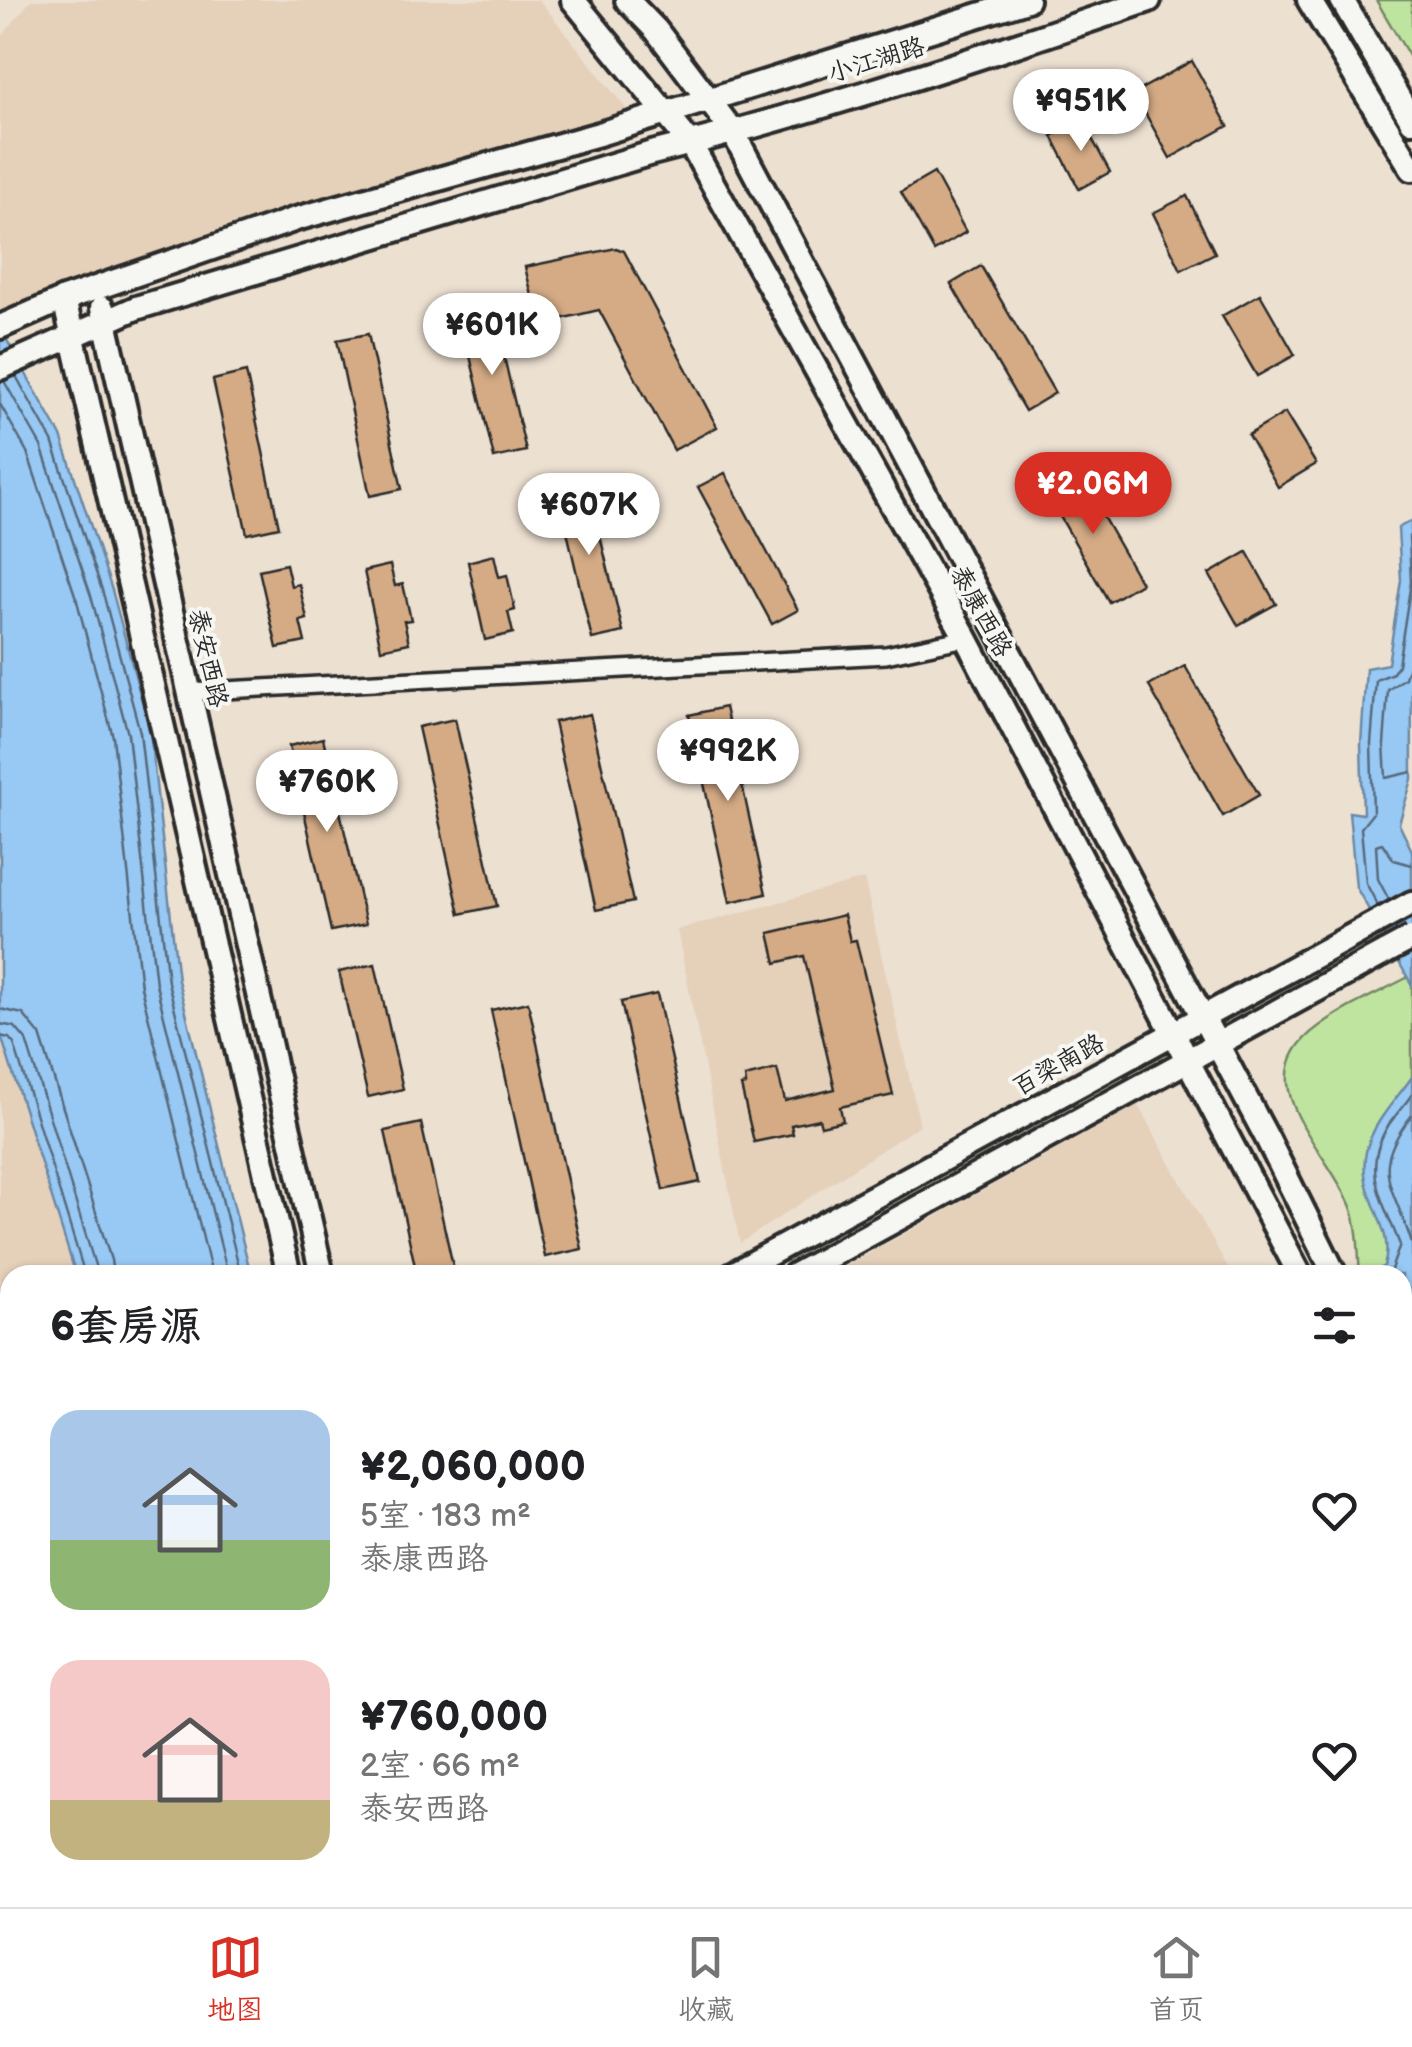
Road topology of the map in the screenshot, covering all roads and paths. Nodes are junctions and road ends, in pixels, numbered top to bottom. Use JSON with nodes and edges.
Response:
{"nodes":[{"id":1,"x":573,"y":0,"type":"edge"},
{"id":2,"x":627,"y":0,"type":"edge"},
{"id":3,"x":1027,"y":0,"type":"edge"},
{"id":4,"x":1150,"y":0,"type":"edge"},
{"id":5,"x":1310,"y":0,"type":"edge"},
{"id":6,"x":1342,"y":0,"type":"edge"},
{"id":7,"x":710,"y":100,"type":"junction"},
{"id":8,"x":669,"y":113,"type":"junction"},
{"id":9,"x":1412,"y":121,"type":"edge"},
{"id":10,"x":733,"y":132,"type":"junction"},
{"id":11,"x":690,"y":143,"type":"junction"},
{"id":12,"x":1412,"y":169,"type":"edge"},
{"id":13,"x":98,"y":287,"type":"junction"},
{"id":14,"x":64,"y":300,"type":"junction"},
{"id":15,"x":104,"y":320,"type":"junction"},
{"id":16,"x":5,"y":324,"type":"edge"},
{"id":17,"x":73,"y":334,"type":"junction"},
{"id":18,"x":0,"y":368,"type":"edge"},
{"id":19,"x":966,"y":638,"type":"junction"},
{"id":20,"x":188,"y":692,"type":"junction"},
{"id":21,"x":1412,"y":903,"type":"edge"},
{"id":22,"x":1412,"y":938,"type":"edge"},
{"id":23,"x":1202,"y":1017,"type":"junction"},
{"id":24,"x":1172,"y":1032,"type":"junction"},
{"id":25,"x":1217,"y":1045,"type":"junction"},
{"id":26,"x":1188,"y":1060,"type":"junction"},
{"id":27,"x":287,"y":1265,"type":"edge"},
{"id":28,"x":320,"y":1265,"type":"edge"},
{"id":29,"x":749,"y":1265,"type":"edge"},
{"id":30,"x":814,"y":1265,"type":"edge"},
{"id":31,"x":1295,"y":1265,"type":"edge"},
{"id":32,"x":1330,"y":1265,"type":"edge"}],
"edges":[{"from":1,"to":8,"type":"main road","name":"泰康西路"},
{"from":2,"to":7,"type":"main road","name":"泰康西路"},
{"from":3,"to":7,"type":"main road","name":"小江湖路"},
{"from":4,"to":10,"type":"main road","name":"小江湖路"},
{"from":5,"to":12,"type":"main road"},
{"from":6,"to":9,"type":"main road"},
{"from":7,"to":8,"type":"main road","name":"小江湖路"},
{"from":7,"to":10,"type":"main road","name":"泰康西路"},
{"from":8,"to":11,"type":"main road","name":"泰康西路"},
{"from":8,"to":13,"type":"main road","name":"小江湖路"},
{"from":10,"to":11,"type":"main road","name":"小江湖路"},
{"from":10,"to":23,"type":"main road","name":"泰康西路"},
{"from":11,"to":15,"type":"main road","name":"小江湖路"},
{"from":11,"to":19,"type":"main road","name":"泰康西路"},
{"from":13,"to":14,"type":"main road","name":"小江湖路"},
{"from":13,"to":15,"type":"main road","name":"泰安西路"},
{"from":14,"to":16,"type":"main road","name":"小江湖路"},
{"from":14,"to":17,"type":"main road"},
{"from":15,"to":17,"type":"main road","name":"小江湖路"},
{"from":15,"to":20,"type":"main road","name":"泰安西路"},
{"from":17,"to":18,"type":"main road","name":"小江湖路"},
{"from":17,"to":27,"type":"main road"},
{"from":19,"to":20,"type":"street"},
{"from":19,"to":24,"type":"main road","name":"泰康西路"},
{"from":20,"to":28,"type":"main road","name":"泰安西路"},
{"from":21,"to":23,"type":"main road","name":"百梁南路"},
{"from":22,"to":25,"type":"main road","bridge":true},
{"from":23,"to":24,"type":"main road","name":"百梁南路"},
{"from":23,"to":25,"type":"main road","name":"泰康西路"},
{"from":24,"to":26,"type":"main road","name":"泰康西路"},
{"from":24,"to":29,"type":"main road","name":"百梁南路"},
{"from":25,"to":26,"type":"main road"},
{"from":25,"to":32,"type":"main road","name":"泰康西路"},
{"from":26,"to":30,"type":"main road"},
{"from":26,"to":31,"type":"main road","name":"泰康西路"}]}
